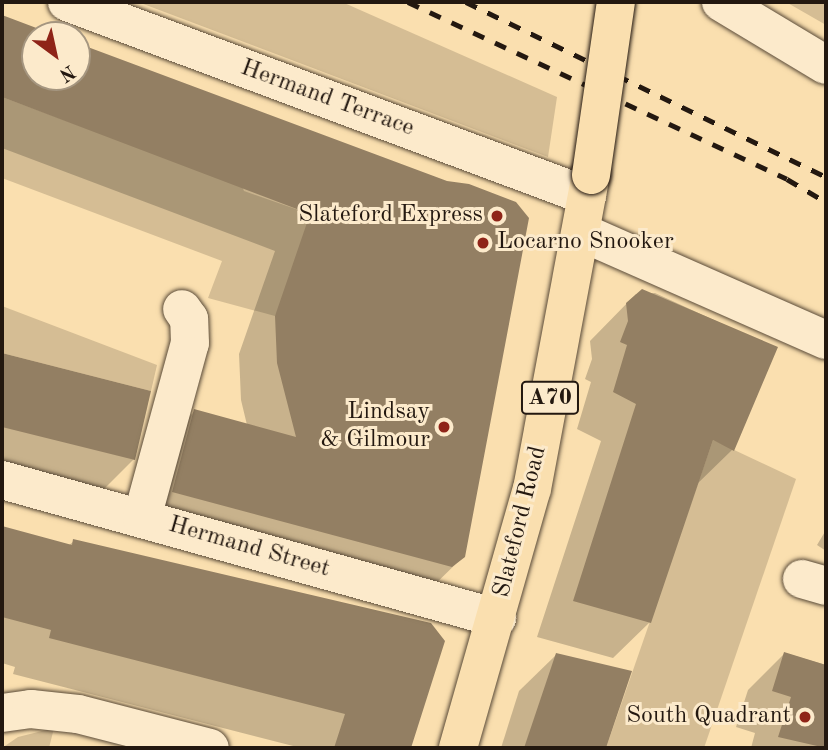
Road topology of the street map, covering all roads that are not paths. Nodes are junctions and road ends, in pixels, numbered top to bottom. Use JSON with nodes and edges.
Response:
{"nodes":[{"id":1,"x":67,"y":2,"type":"edge"},
{"id":2,"x":616,"y":2,"type":"edge"},
{"id":3,"x":721,"y":2,"type":"edge"},
{"id":4,"x":826,"y":65,"type":"edge"},
{"id":5,"x":586,"y":201,"type":"junction"},
{"id":6,"x":182,"y":309,"type":"dead end"},
{"id":7,"x":826,"y":340,"type":"edge"},
{"id":8,"x":2,"y":480,"type":"edge"},
{"id":9,"x":142,"y":518,"type":"junction"},
{"id":10,"x":497,"y":618,"type":"junction"},
{"id":11,"x":2,"y":713,"type":"edge"},
{"id":12,"x":210,"y":748,"type":"edge"},
{"id":13,"x":458,"y":748,"type":"edge"}],
"edges":[{"from":1,"to":5,"type":"street","name":"Hermand Terrace"},
{"from":2,"to":5,"type":"main road","name":"Slateford Road","number":"A70","bridge":true},
{"from":3,"to":4,"type":"street"},
{"from":5,"to":7,"type":"street","name":"Hermand Terrace"},
{"from":5,"to":10,"type":"main road","name":"Slateford Road","number":"A70"},
{"from":6,"to":9,"type":"street"},
{"from":8,"to":9,"type":"street","name":"Hermand Street"},
{"from":9,"to":10,"type":"street","name":"Hermand Street"},
{"from":10,"to":13,"type":"main road","name":"Slateford Road","number":"A70"},
{"from":11,"to":12,"type":"street"}]}
